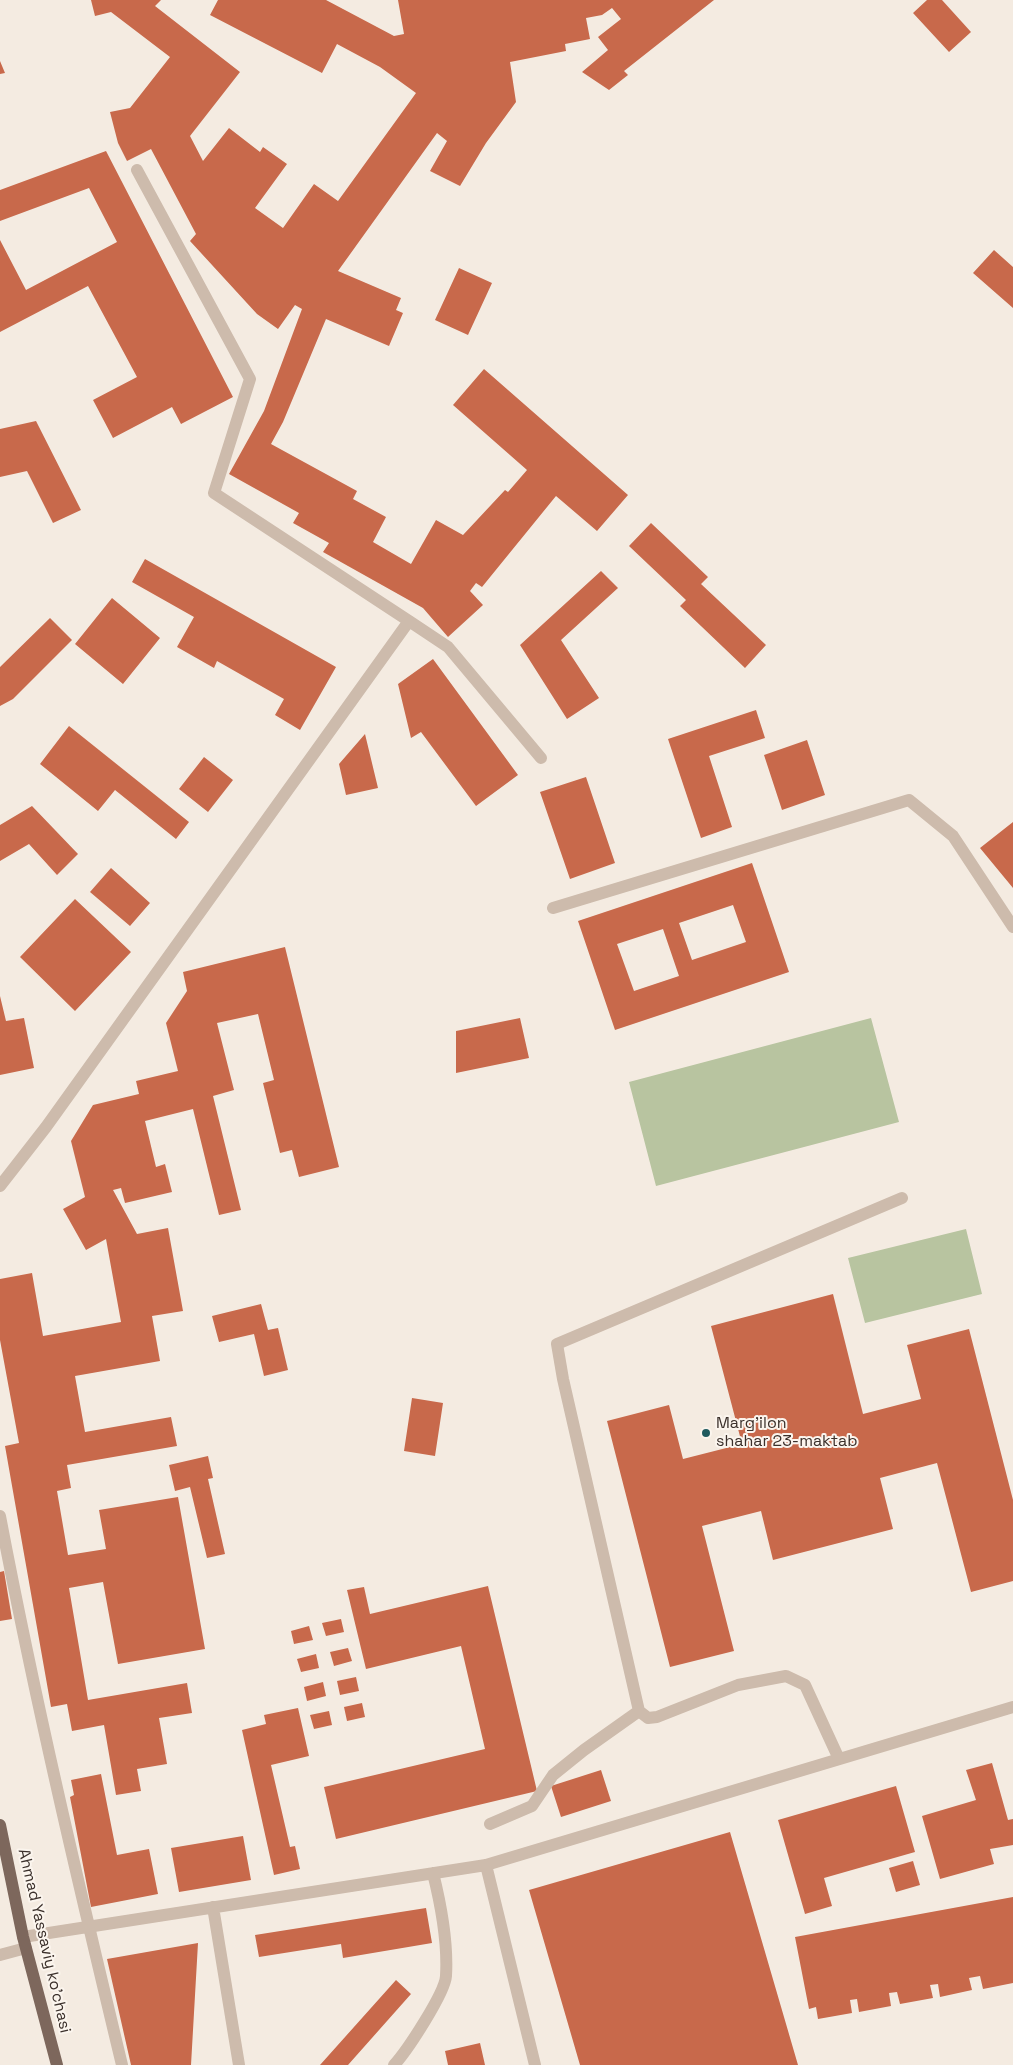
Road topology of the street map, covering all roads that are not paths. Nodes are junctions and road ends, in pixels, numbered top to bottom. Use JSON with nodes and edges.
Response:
{"nodes":[{"id":1,"x":137,"y":170,"type":"dead end"},
{"id":2,"x":409,"y":621,"type":"junction"},
{"id":3,"x":541,"y":758,"type":"dead end"},
{"id":4,"x":553,"y":908,"type":"dead end"},
{"id":5,"x":1013,"y":927,"type":"edge"},
{"id":6,"x":0,"y":1186,"type":"edge"},
{"id":7,"x":902,"y":1198,"type":"dead end"},
{"id":8,"x":0,"y":1516,"type":"edge"},
{"id":9,"x":1013,"y":1707,"type":"edge"},
{"id":10,"x":640,"y":1710,"type":"junction"},
{"id":11,"x":840,"y":1759,"type":"junction"},
{"id":12,"x":490,"y":1824,"type":"dead end"},
{"id":13,"x":0,"y":1825,"type":"edge"},
{"id":14,"x":486,"y":1865,"type":"junction"},
{"id":15,"x":433,"y":1873,"type":"junction"},
{"id":16,"x":213,"y":1907,"type":"junction"},
{"id":17,"x":89,"y":1927,"type":"junction"},
{"id":18,"x":24,"y":1942,"type":"junction"},
{"id":19,"x":0,"y":1955,"type":"edge"},
{"id":20,"x":57,"y":2065,"type":"edge"},
{"id":21,"x":122,"y":2065,"type":"edge"},
{"id":22,"x":239,"y":2065,"type":"edge"},
{"id":23,"x":394,"y":2065,"type":"edge"},
{"id":24,"x":535,"y":2065,"type":"edge"}],
"edges":[{"from":1,"to":2,"type":"street"},
{"from":2,"to":3,"type":"street"},
{"from":2,"to":6,"type":"street"},
{"from":4,"to":5,"type":"street"},
{"from":7,"to":10,"type":"street"},
{"from":8,"to":17,"type":"street"},
{"from":9,"to":11,"type":"street"},
{"from":10,"to":11,"type":"street"},
{"from":10,"to":12,"type":"street"},
{"from":11,"to":14,"type":"street"},
{"from":13,"to":18,"type":"main road","name":"Ahmad Yassaviy ko'chasi"},
{"from":14,"to":15,"type":"street"},
{"from":14,"to":24,"type":"street"},
{"from":15,"to":16,"type":"street"},
{"from":15,"to":23,"type":"street"},
{"from":16,"to":17,"type":"street"},
{"from":16,"to":22,"type":"street"},
{"from":17,"to":18,"type":"street"},
{"from":17,"to":21,"type":"street"},
{"from":18,"to":19,"type":"street"},
{"from":18,"to":20,"type":"main road","name":"Ahmad Yassaviy ko'chasi"}]}
